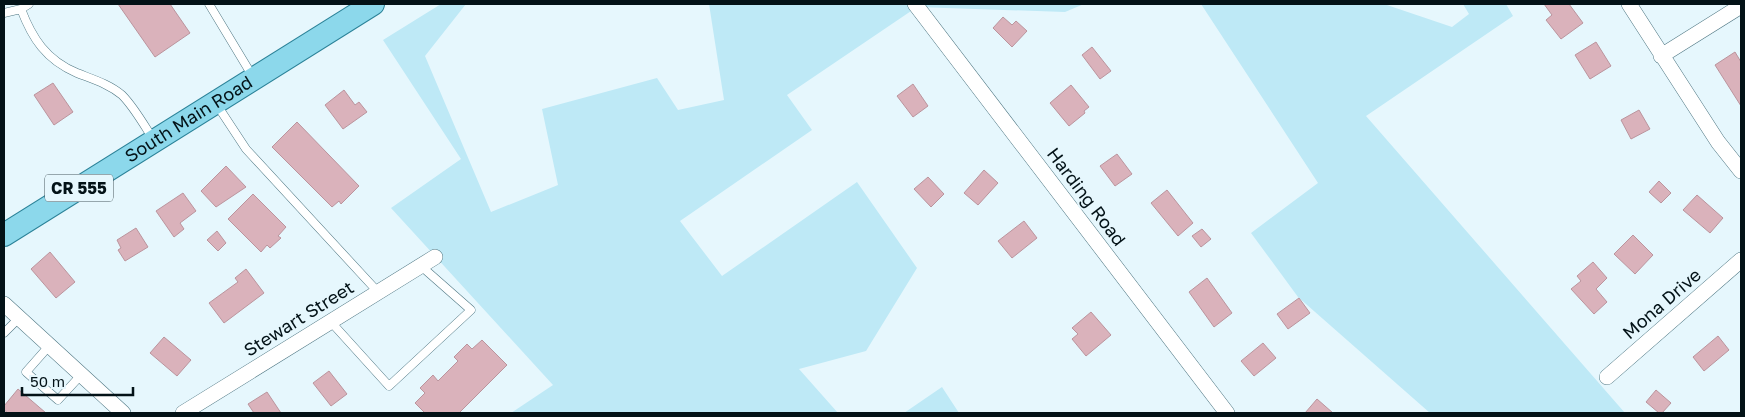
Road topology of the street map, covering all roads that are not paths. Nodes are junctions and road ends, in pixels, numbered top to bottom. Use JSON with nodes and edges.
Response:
{"nodes":[{"id":1,"x":29,"y":4,"type":"edge"},
{"id":2,"x":209,"y":4,"type":"edge"},
{"id":3,"x":373,"y":4,"type":"edge"},
{"id":4,"x":914,"y":4,"type":"edge"},
{"id":5,"x":1629,"y":4,"type":"edge"},
{"id":6,"x":1741,"y":6,"type":"edge"},
{"id":7,"x":21,"y":8,"type":"junction"},
{"id":8,"x":4,"y":13,"type":"edge"},
{"id":9,"x":1661,"y":56,"type":"junction"},
{"id":10,"x":254,"y":78,"type":"junction"},
{"id":11,"x":215,"y":102,"type":"junction"},
{"id":12,"x":155,"y":140,"type":"junction"},
{"id":13,"x":1741,"y":171,"type":"edge"},
{"id":14,"x":8,"y":230,"type":"edge"},
{"id":15,"x":435,"y":257,"type":"dead end"},
{"id":16,"x":1741,"y":260,"type":"edge"},
{"id":17,"x":421,"y":266,"type":"junction"},
{"id":18,"x":378,"y":292,"type":"junction"},
{"id":19,"x":4,"y":304,"type":"edge"},
{"id":20,"x":19,"y":318,"type":"junction"},
{"id":21,"x":331,"y":322,"type":"junction"},
{"id":22,"x":4,"y":333,"type":"edge"},
{"id":23,"x":49,"y":346,"type":"junction"},
{"id":24,"x":81,"y":375,"type":"junction"},
{"id":25,"x":1606,"y":377,"type":"dead end"},
{"id":26,"x":123,"y":413,"type":"edge"},
{"id":27,"x":183,"y":413,"type":"edge"},
{"id":28,"x":1227,"y":413,"type":"edge"}],
"edges":[{"from":1,"to":7,"type":"lane"},
{"from":2,"to":10,"type":"lane"},
{"from":3,"to":10,"type":"main road","name":"South Main Road","number":"CR 555"},
{"from":4,"to":28,"type":"street","name":"Harding Road"},
{"from":5,"to":9,"type":"street"},
{"from":6,"to":9,"type":"street"},
{"from":7,"to":8,"type":"lane"},
{"from":7,"to":12,"type":"lane"},
{"from":9,"to":13,"type":"street"},
{"from":10,"to":11,"type":"main road","name":"South Main Road","number":"CR 555"},
{"from":11,"to":12,"type":"main road","name":"South Main Road","number":"CR 555"},
{"from":11,"to":18,"type":"lane"},
{"from":12,"to":14,"type":"main road","name":"South Main Road","number":"CR 555"},
{"from":15,"to":17,"type":"street","name":"Stewart Street"},
{"from":16,"to":25,"type":"street","name":"Mona Drive"},
{"from":17,"to":18,"type":"street","name":"Stewart Street"},
{"from":17,"to":21,"type":"lane"},
{"from":18,"to":21,"type":"street","name":"Stewart Street"},
{"from":19,"to":20,"type":"street"},
{"from":20,"to":22,"type":"lane"},
{"from":20,"to":23,"type":"street"},
{"from":21,"to":27,"type":"street","name":"Stewart Street"},
{"from":23,"to":24,"type":"street"},
{"from":23,"to":24,"type":"lane"},
{"from":24,"to":26,"type":"street"}]}
